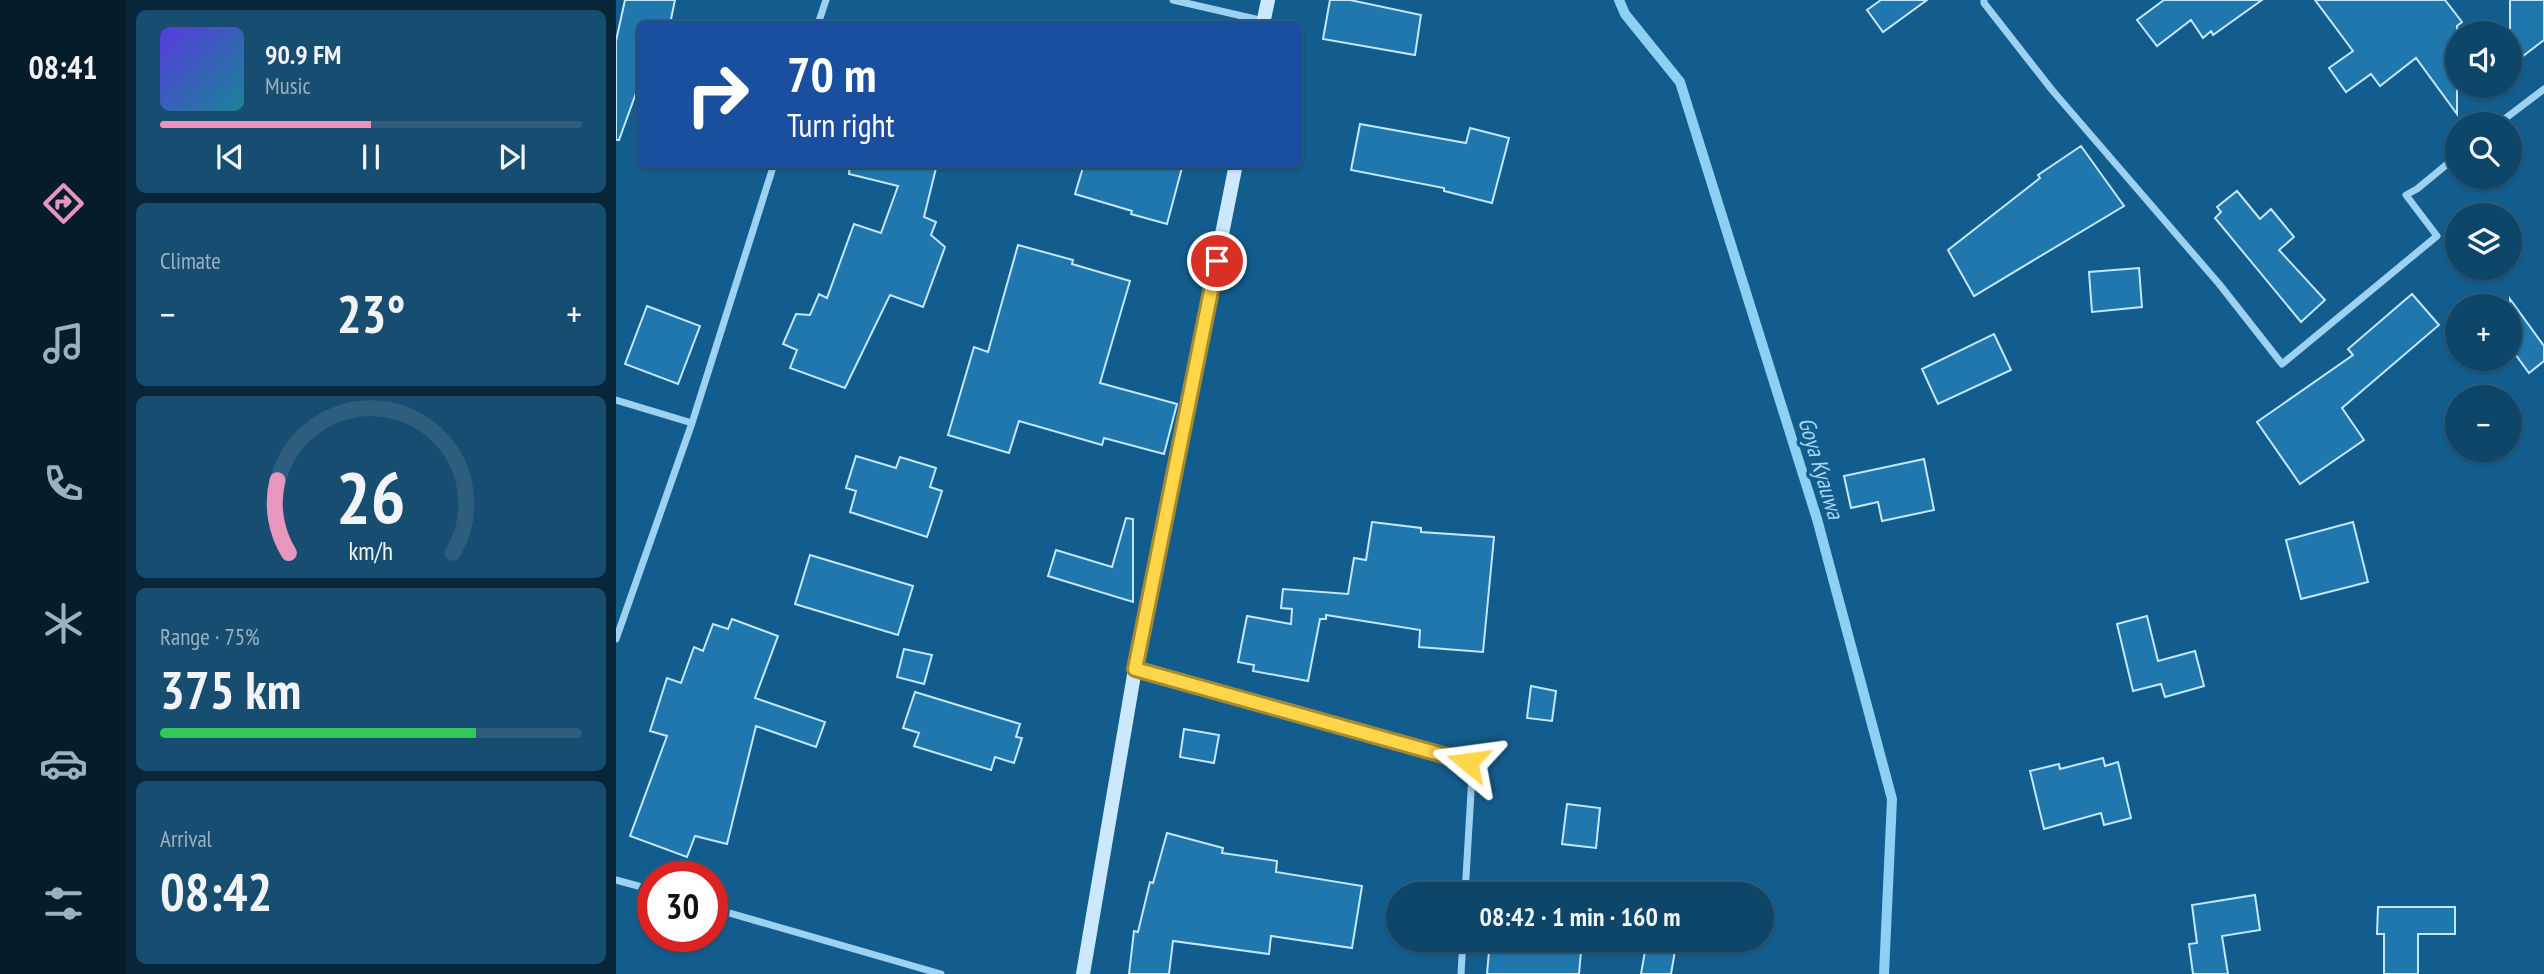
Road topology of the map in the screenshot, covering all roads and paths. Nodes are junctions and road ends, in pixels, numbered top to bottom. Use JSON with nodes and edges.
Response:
{"nodes":[{"id":1,"x":826,"y":0,"type":"edge"},
{"id":2,"x":1173,"y":0,"type":"edge"},
{"id":3,"x":1268,"y":0,"type":"edge"},
{"id":4,"x":1984,"y":0,"type":"edge"},
{"id":5,"x":819,"y":21,"type":"edge"},
{"id":6,"x":1256,"y":21,"type":"edge"},
{"id":7,"x":1264,"y":21,"type":"edge"},
{"id":8,"x":2544,"y":89,"type":"edge"},
{"id":9,"x":2514,"y":112,"type":"edge"},
{"id":10,"x":2445,"y":166,"type":"edge"},
{"id":11,"x":773,"y":168,"type":"edge"},
{"id":12,"x":1235,"y":168,"type":"edge"},
{"id":13,"x":616,"y":400,"type":"edge"},
{"id":14,"x":692,"y":423,"type":"junction"},
{"id":15,"x":616,"y":639,"type":"edge"},
{"id":16,"x":1135,"y":669,"type":"junction"},
{"id":17,"x":616,"y":880,"type":"edge"},
{"id":18,"x":1466,"y":882,"type":"edge"},
{"id":19,"x":637,"y":886,"type":"edge"},
{"id":20,"x":728,"y":913,"type":"edge"},
{"id":21,"x":1462,"y":952,"type":"edge"},
{"id":22,"x":941,"y":974,"type":"edge"},
{"id":23,"x":1083,"y":974,"type":"edge"},
{"id":24,"x":1461,"y":974,"type":"edge"}],
"edges":[{"from":1,"to":5,"type":"street"},
{"from":2,"to":6,"type":"street"},
{"from":3,"to":7,"type":"street"},
{"from":4,"to":10,"type":"street"},
{"from":8,"to":9,"type":"street"},
{"from":11,"to":14,"type":"street"},
{"from":12,"to":16,"type":"street"},
{"from":13,"to":14,"type":"street"},
{"from":14,"to":15,"type":"street"},
{"from":16,"to":18,"type":"street"},
{"from":16,"to":23,"type":"street"},
{"from":17,"to":19,"type":"street"},
{"from":20,"to":22,"type":"street"},
{"from":21,"to":24,"type":"street"}]}
